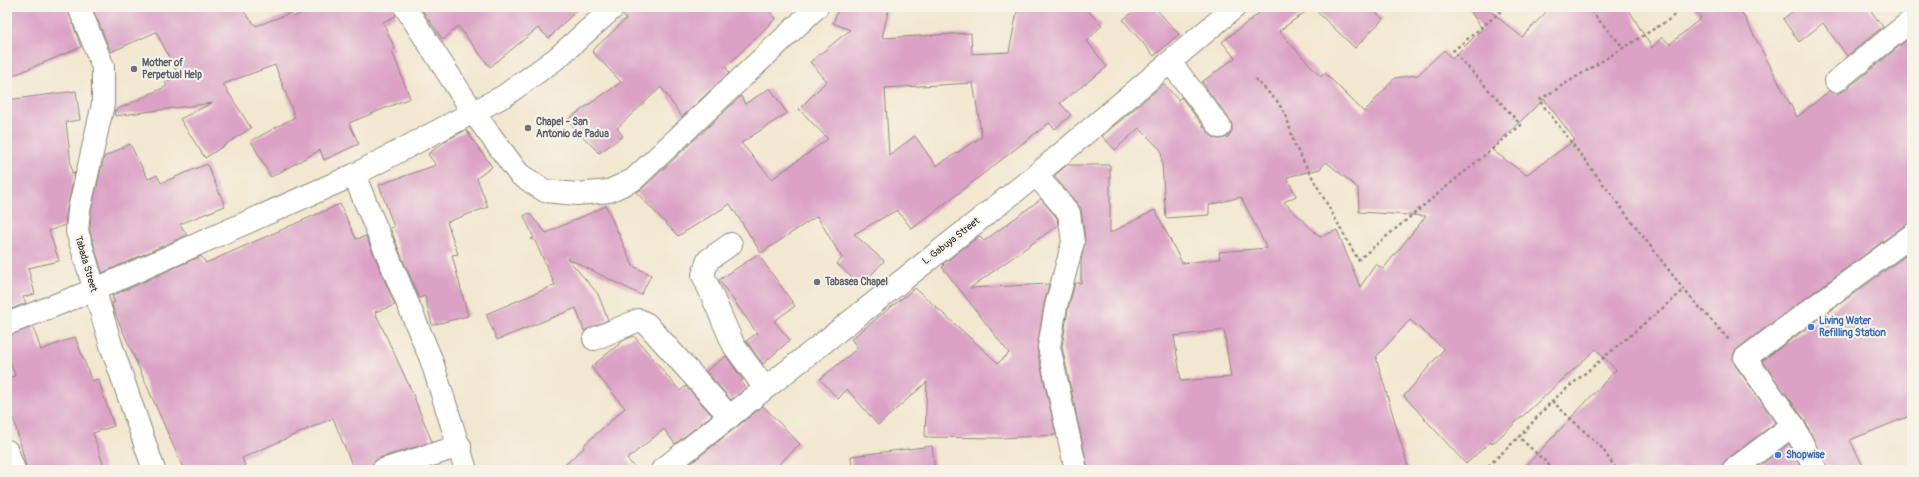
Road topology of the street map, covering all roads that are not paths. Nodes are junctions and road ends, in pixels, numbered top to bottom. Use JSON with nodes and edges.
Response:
{"nodes":[{"id":1,"x":79,"y":7,"type":"edge"},
{"id":2,"x":405,"y":7,"type":"edge"},
{"id":3,"x":614,"y":7,"type":"edge"},
{"id":4,"x":817,"y":7,"type":"edge"},
{"id":5,"x":1232,"y":8,"type":"edge"},
{"id":6,"x":1912,"y":20,"type":"edge"},
{"id":7,"x":1170,"y":62,"type":"junction"},
{"id":8,"x":1836,"y":81,"type":"dead end"},
{"id":9,"x":473,"y":112,"type":"junction"},
{"id":10,"x":1220,"y":127,"type":"dead end"},
{"id":11,"x":354,"y":174,"type":"junction"},
{"id":12,"x":1036,"y":175,"type":"junction"},
{"id":13,"x":1912,"y":235,"type":"edge"},
{"id":14,"x":731,"y":244,"type":"dead end"},
{"id":15,"x":94,"y":290,"type":"junction"},
{"id":16,"x":7,"y":324,"type":"edge"},
{"id":17,"x":594,"y":338,"type":"dead end"},
{"id":18,"x":765,"y":388,"type":"junction"},
{"id":19,"x":730,"y":416,"type":"junction"},
{"id":20,"x":1793,"y":425,"type":"junction"},
{"id":21,"x":460,"y":446,"type":"junction"},
{"id":22,"x":7,"y":451,"type":"edge"},
{"id":23,"x":14,"y":470,"type":"edge"},
{"id":24,"x":154,"y":470,"type":"edge"},
{"id":25,"x":383,"y":470,"type":"edge"},
{"id":26,"x":466,"y":470,"type":"edge"},
{"id":27,"x":662,"y":470,"type":"edge"},
{"id":28,"x":1076,"y":470,"type":"edge"},
{"id":29,"x":1733,"y":470,"type":"edge"},
{"id":30,"x":1816,"y":470,"type":"edge"}],
"edges":[{"from":1,"to":15,"type":"street","name":"Tabada Street"},
{"from":2,"to":9,"type":"street"},
{"from":3,"to":9,"type":"street"},
{"from":4,"to":9,"type":"street"},
{"from":5,"to":7,"type":"street","name":"L. Gabuya Street"},
{"from":6,"to":8,"type":"street"},
{"from":7,"to":10,"type":"street"},
{"from":7,"to":12,"type":"street","name":"L. Gabuya Street"},
{"from":9,"to":11,"type":"street"},
{"from":11,"to":15,"type":"street"},
{"from":11,"to":21,"type":"street"},
{"from":12,"to":18,"type":"street","name":"L. Gabuya Street"},
{"from":12,"to":28,"type":"street"},
{"from":13,"to":20,"type":"street"},
{"from":14,"to":18,"type":"street"},
{"from":15,"to":16,"type":"street"},
{"from":15,"to":24,"type":"street","name":"Tabada Street"},
{"from":17,"to":19,"type":"street"},
{"from":18,"to":19,"type":"street","name":"L. Gabuya Street"},
{"from":19,"to":27,"type":"street","name":"L. Gabuya Street"},
{"from":20,"to":29,"type":"street"},
{"from":20,"to":30,"type":"street"},
{"from":21,"to":25,"type":"street"},
{"from":21,"to":26,"type":"street"},
{"from":22,"to":23,"type":"street"}]}
